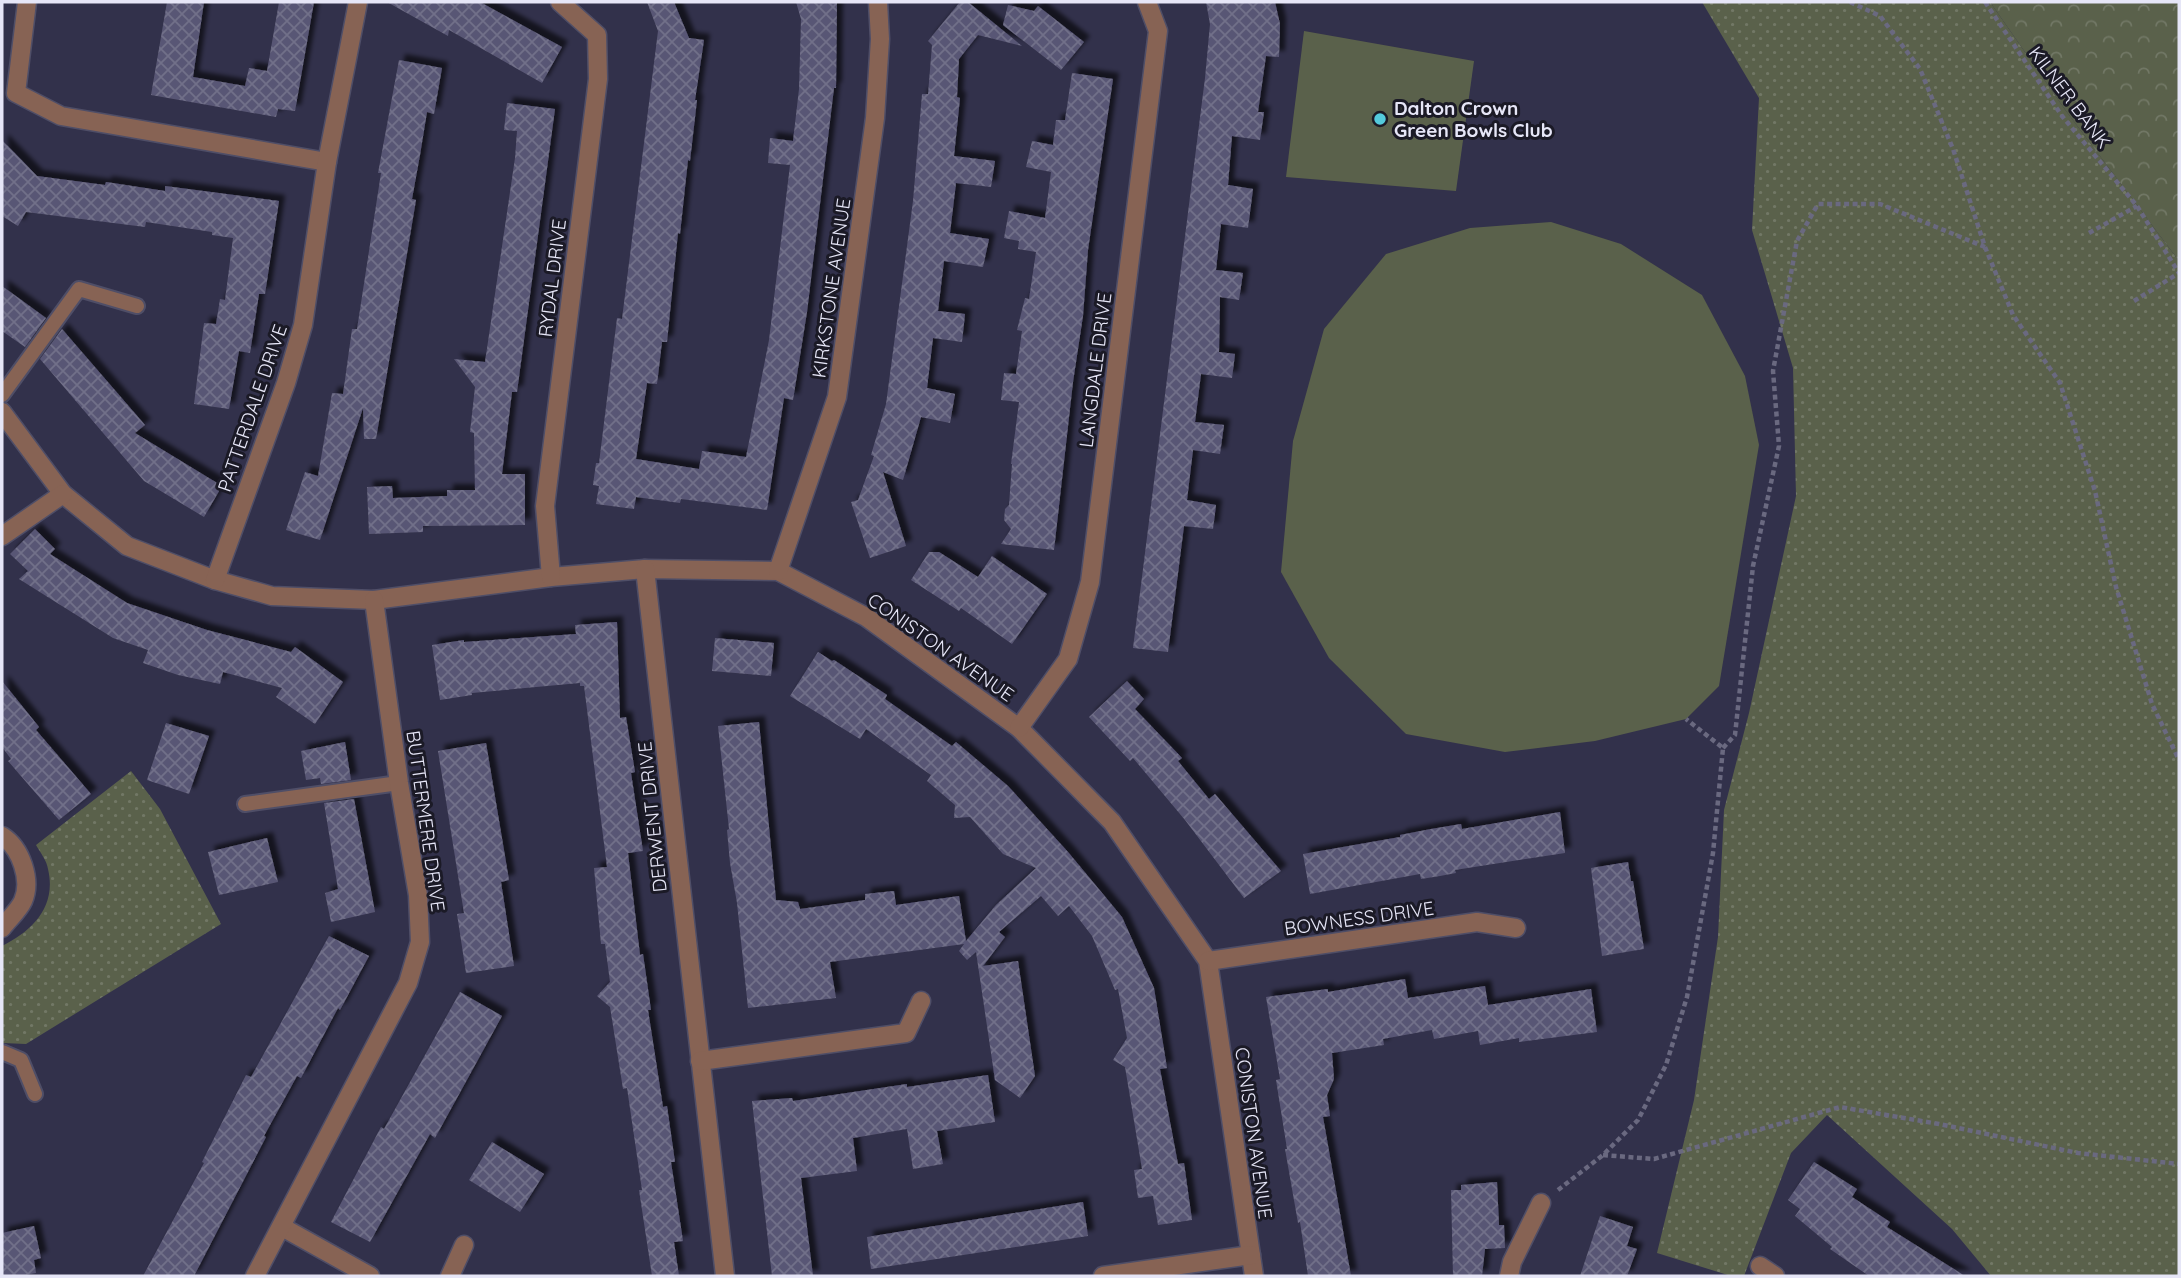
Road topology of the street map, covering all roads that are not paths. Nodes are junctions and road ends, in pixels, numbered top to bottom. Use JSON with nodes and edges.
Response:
{"nodes":[{"id":1,"x":27,"y":2,"type":"edge"},
{"id":2,"x":358,"y":2,"type":"edge"},
{"id":3,"x":559,"y":2,"type":"edge"},
{"id":4,"x":878,"y":2,"type":"edge"},
{"id":5,"x":1147,"y":2,"type":"edge"},
{"id":6,"x":327,"y":162,"type":"junction"},
{"id":7,"x":137,"y":306,"type":"dead end"},
{"id":8,"x":2,"y":395,"type":"edge"},
{"id":9,"x":2,"y":412,"type":"edge"},
{"id":10,"x":63,"y":494,"type":"junction"},
{"id":11,"x":2,"y":536,"type":"edge"},
{"id":12,"x":645,"y":569,"type":"junction"},
{"id":13,"x":778,"y":571,"type":"junction"},
{"id":14,"x":551,"y":577,"type":"junction"},
{"id":15,"x":215,"y":580,"type":"junction"},
{"id":16,"x":374,"y":600,"type":"junction"},
{"id":17,"x":1019,"y":728,"type":"junction"},
{"id":18,"x":399,"y":783,"type":"junction"},
{"id":19,"x":246,"y":804,"type":"dead end"},
{"id":20,"x":2,"y":836,"type":"edge"},
{"id":21,"x":2,"y":928,"type":"edge"},
{"id":22,"x":1516,"y":928,"type":"dead end"},
{"id":23,"x":1208,"y":961,"type":"junction"},
{"id":24,"x":921,"y":1002,"type":"dead end"},
{"id":25,"x":2,"y":1052,"type":"edge"},
{"id":26,"x":700,"y":1061,"type":"junction"},
{"id":27,"x":35,"y":1094,"type":"dead end"},
{"id":28,"x":1541,"y":1203,"type":"road end"},
{"id":29,"x":282,"y":1227,"type":"junction"},
{"id":30,"x":464,"y":1245,"type":"dead end"},
{"id":31,"x":1251,"y":1255,"type":"junction"},
{"id":32,"x":1760,"y":1266,"type":"dead end"},
{"id":33,"x":255,"y":1276,"type":"edge"},
{"id":34,"x":370,"y":1276,"type":"edge"},
{"id":35,"x":450,"y":1276,"type":"edge"},
{"id":36,"x":725,"y":1276,"type":"edge"},
{"id":37,"x":1103,"y":1276,"type":"edge"},
{"id":38,"x":1254,"y":1276,"type":"edge"},
{"id":39,"x":1509,"y":1276,"type":"edge"},
{"id":40,"x":1775,"y":1276,"type":"edge"}],
"edges":[{"from":1,"to":6,"type":"street"},
{"from":2,"to":6,"type":"street","name":"PATTERDALE DRIVE"},
{"from":3,"to":14,"type":"street","name":"RYDAL DRIVE"},
{"from":4,"to":13,"type":"street","name":"KIRKSTONE AVENUE"},
{"from":5,"to":17,"type":"street","name":"LANGDALE DRIVE"},
{"from":6,"to":15,"type":"street","name":"PATTERDALE DRIVE"},
{"from":7,"to":8,"type":"lane"},
{"from":9,"to":10,"type":"street","name":"CONISTON AVENUE"},
{"from":10,"to":11,"type":"street"},
{"from":10,"to":15,"type":"street","name":"CONISTON AVENUE"},
{"from":12,"to":13,"type":"street","name":"CONISTON AVENUE"},
{"from":12,"to":14,"type":"street","name":"CONISTON AVENUE"},
{"from":12,"to":26,"type":"street","name":"DERWENT DRIVE"},
{"from":13,"to":17,"type":"street","name":"CONISTON AVENUE"},
{"from":14,"to":16,"type":"street","name":"CONISTON AVENUE"},
{"from":15,"to":16,"type":"street","name":"CONISTON AVENUE"},
{"from":16,"to":18,"type":"street","name":"BUTTERMERE DRIVE"},
{"from":17,"to":23,"type":"street","name":"CONISTON AVENUE"},
{"from":18,"to":19,"type":"lane"},
{"from":18,"to":29,"type":"street","name":"BUTTERMERE DRIVE"},
{"from":20,"to":21,"type":"street"},
{"from":22,"to":23,"type":"street","name":"BOWNESS DRIVE"},
{"from":23,"to":31,"type":"street","name":"CONISTON AVENUE"},
{"from":24,"to":26,"type":"street"},
{"from":25,"to":27,"type":"lane"},
{"from":26,"to":36,"type":"street","name":"DERWENT DRIVE"},
{"from":28,"to":39,"type":"street"},
{"from":29,"to":33,"type":"street","name":"BUTTERMERE DRIVE"},
{"from":29,"to":34,"type":"street"},
{"from":30,"to":35,"type":"street"},
{"from":31,"to":37,"type":"street"},
{"from":31,"to":38,"type":"street","name":"CONISTON AVENUE"},
{"from":32,"to":40,"type":"street"}]}
